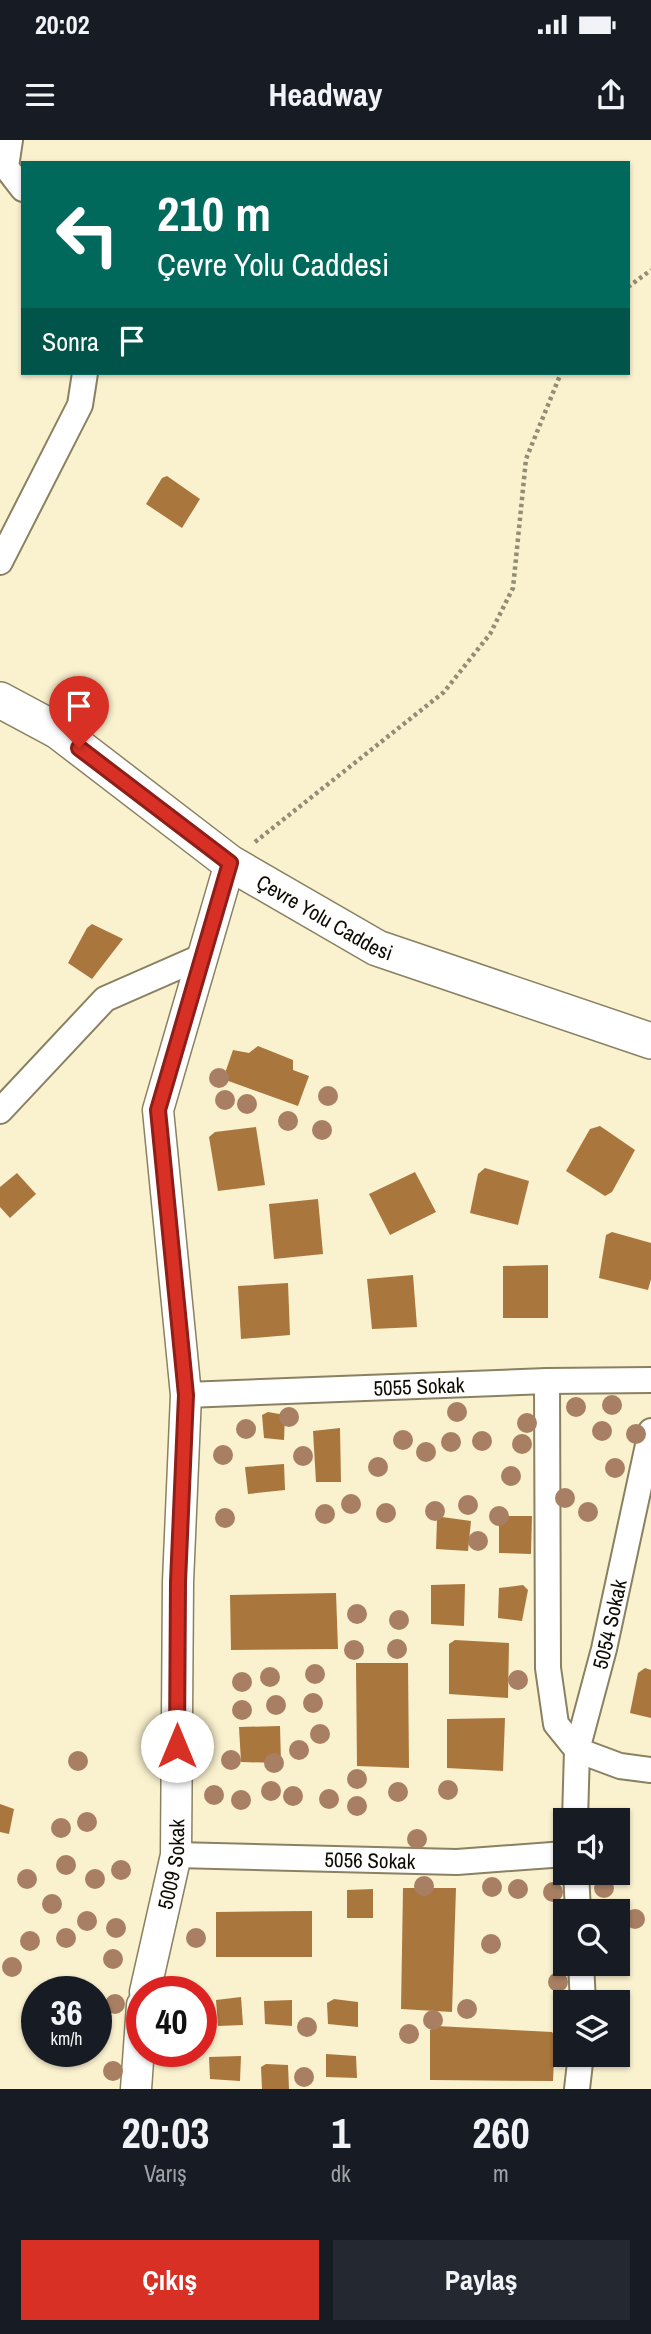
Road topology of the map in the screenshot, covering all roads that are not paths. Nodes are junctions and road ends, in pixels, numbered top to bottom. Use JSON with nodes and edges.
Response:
{"nodes":[{"id":1,"x":10,"y":140,"type":"edge"},
{"id":2,"x":3,"y":167,"type":"edge"},
{"id":3,"x":21,"y":187,"type":"edge"},
{"id":4,"x":85,"y":375,"type":"edge"},
{"id":5,"x":0,"y":562,"type":"edge"},
{"id":6,"x":0,"y":700,"type":"edge"},
{"id":7,"x":230,"y":863,"type":"junction"},
{"id":8,"x":203,"y":956,"type":"junction"},
{"id":9,"x":651,"y":1041,"type":"edge"},
{"id":10,"x":0,"y":1111,"type":"edge"},
{"id":11,"x":651,"y":1380,"type":"edge"},
{"id":12,"x":547,"y":1381,"type":"junction"},
{"id":13,"x":186,"y":1395,"type":"junction"},
{"id":14,"x":651,"y":1431,"type":"edge"},
{"id":15,"x":577,"y":1750,"type":"junction"},
{"id":16,"x":651,"y":1770,"type":"edge"},
{"id":17,"x":575,"y":1808,"type":"edge"},
{"id":18,"x":176,"y":1855,"type":"junction"},
{"id":19,"x":553,"y":1855,"type":"edge"},
{"id":20,"x":149,"y":1976,"type":"edge"},
{"id":21,"x":138,"y":2067,"type":"edge"},
{"id":22,"x":580,"y":2067,"type":"edge"},
{"id":23,"x":136,"y":2089,"type":"edge"},
{"id":24,"x":577,"y":2089,"type":"edge"}],
"edges":[{"from":1,"to":2,"type":"street"},
{"from":2,"to":3,"type":"street"},
{"from":4,"to":5,"type":"street"},
{"from":6,"to":7,"type":"main road","name":"Çevre Yolu Caddesi"},
{"from":7,"to":8,"type":"street","name":"5009 Sokak"},
{"from":7,"to":9,"type":"main road","name":"Çevre Yolu Caddesi"},
{"from":8,"to":10,"type":"street"},
{"from":8,"to":13,"type":"street","name":"5009 Sokak"},
{"from":11,"to":12,"type":"street","name":"5055 Sokak"},
{"from":12,"to":13,"type":"street","name":"5055 Sokak"},
{"from":12,"to":15,"type":"street"},
{"from":13,"to":18,"type":"street","name":"5009 Sokak"},
{"from":14,"to":15,"type":"street","name":"5054 Sokak"},
{"from":15,"to":16,"type":"street"},
{"from":15,"to":17,"type":"street","name":"5054 Sokak"},
{"from":18,"to":19,"type":"street","name":"5056 Sokak"},
{"from":18,"to":20,"type":"street","name":"5009 Sokak"},
{"from":21,"to":23,"type":"street"},
{"from":22,"to":24,"type":"street"}]}
